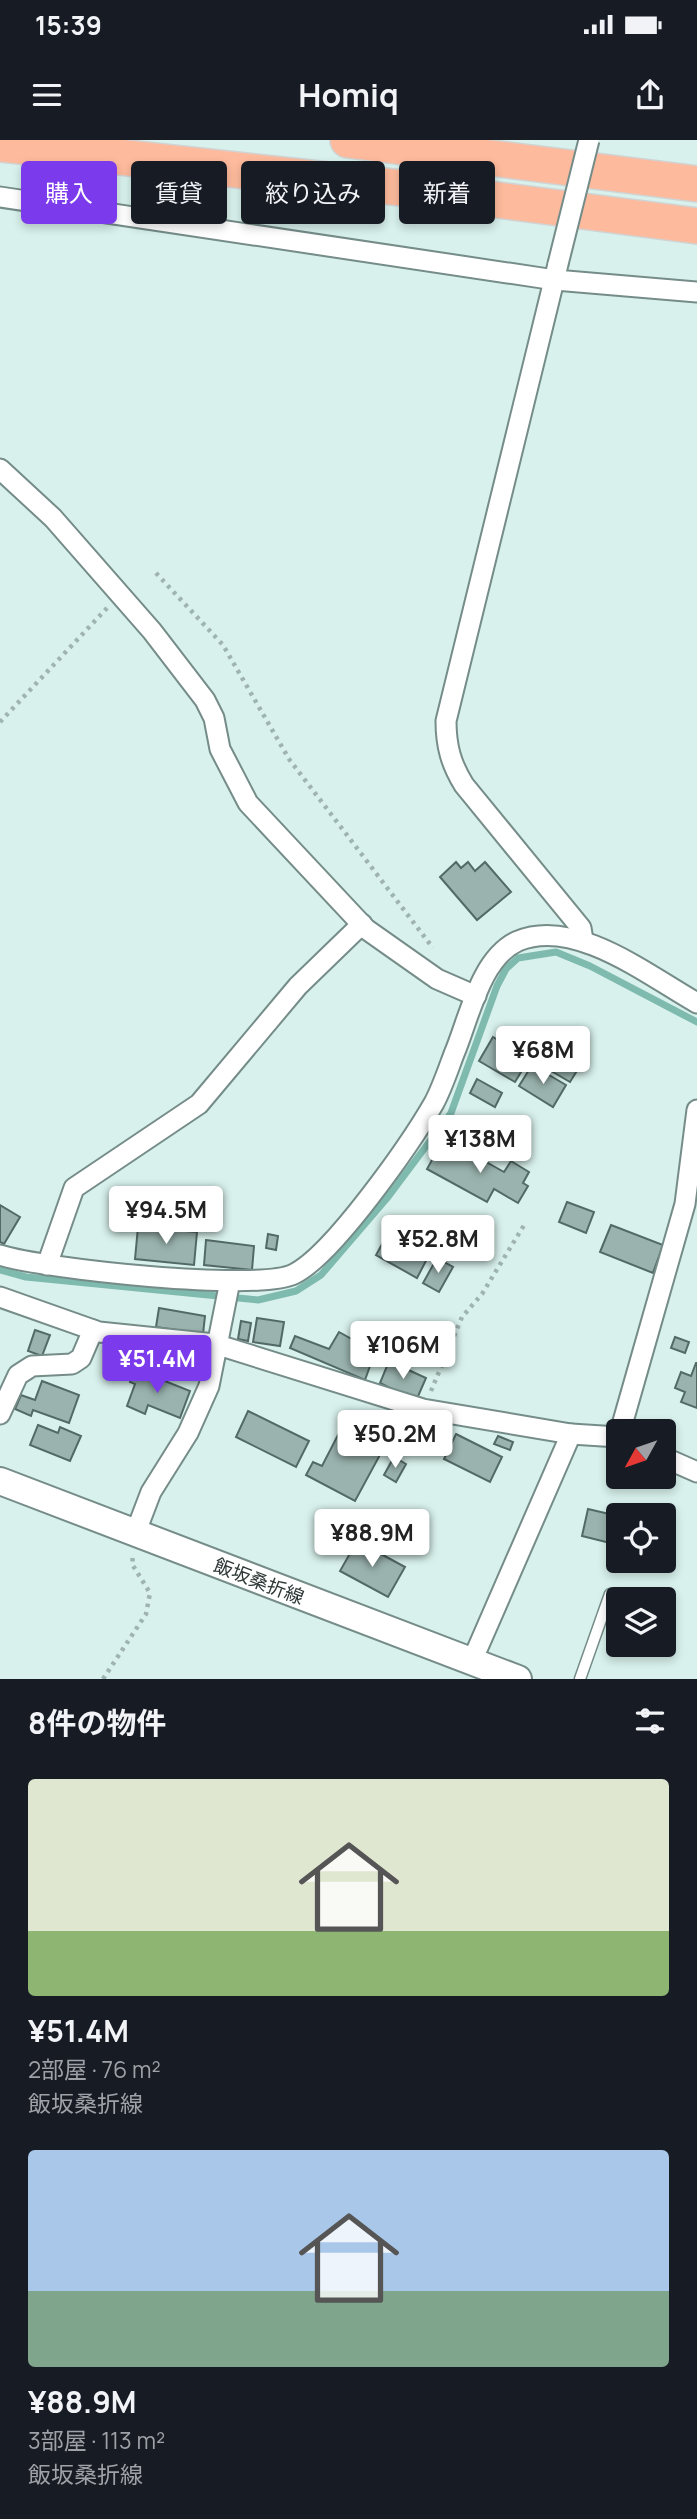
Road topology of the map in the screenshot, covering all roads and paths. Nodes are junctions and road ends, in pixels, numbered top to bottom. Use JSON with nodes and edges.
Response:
{"nodes":[{"id":1,"x":348,"y":140,"type":"edge"},
{"id":2,"x":589,"y":140,"type":"edge"},
{"id":3,"x":0,"y":144,"type":"edge"},
{"id":4,"x":697,"y":184,"type":"edge"},
{"id":5,"x":0,"y":197,"type":"edge"},
{"id":6,"x":697,"y":226,"type":"edge"},
{"id":7,"x":557,"y":272,"type":"junction"},
{"id":8,"x":697,"y":292,"type":"edge"},
{"id":9,"x":0,"y":469,"type":"edge"},
{"id":10,"x":156,"y":573,"type":"dead end"},
{"id":11,"x":119,"y":596,"type":"junction"},
{"id":12,"x":0,"y":722,"type":"edge"},
{"id":13,"x":362,"y":924,"type":"junction"},
{"id":14,"x":583,"y":940,"type":"junction"},
{"id":15,"x":453,"y":986,"type":"junction"},
{"id":16,"x":476,"y":996,"type":"junction"},
{"id":17,"x":697,"y":1003,"type":"edge"},
{"id":18,"x":697,"y":1110,"type":"edge"},
{"id":19,"x":526,"y":1222,"type":"dead end"},
{"id":20,"x":0,"y":1255,"type":"edge"},
{"id":21,"x":47,"y":1265,"type":"junction"},
{"id":22,"x":229,"y":1285,"type":"junction"},
{"id":23,"x":0,"y":1297,"type":"edge"},
{"id":24,"x":93,"y":1330,"type":"junction"},
{"id":25,"x":215,"y":1344,"type":"junction"},
{"id":26,"x":423,"y":1409,"type":"junction"},
{"id":27,"x":0,"y":1414,"type":"edge"},
{"id":28,"x":624,"y":1419,"type":"edge"},
{"id":29,"x":571,"y":1434,"type":"junction"},
{"id":30,"x":606,"y":1436,"type":"edge"},
{"id":31,"x":676,"y":1463,"type":"edge"},
{"id":32,"x":697,"y":1472,"type":"edge"},
{"id":33,"x":0,"y":1480,"type":"edge"},
{"id":34,"x":135,"y":1534,"type":"junction"},
{"id":35,"x":606,"y":1605,"type":"edge"},
{"id":36,"x":472,"y":1661,"type":"junction"},
{"id":37,"x":103,"y":1679,"type":"edge"},
{"id":38,"x":518,"y":1679,"type":"edge"},
{"id":39,"x":580,"y":1679,"type":"edge"}],
"edges":[{"from":1,"to":4,"type":"highway"},
{"from":2,"to":7,"type":"street","bridge":true},
{"from":3,"to":6,"type":"highway"},
{"from":5,"to":7,"type":"street"},
{"from":7,"to":8,"type":"street"},
{"from":7,"to":14,"type":"street"},
{"from":9,"to":11,"type":"street"},
{"from":10,"to":15,"type":"path"},
{"from":11,"to":12,"type":"path"},
{"from":11,"to":13,"type":"street"},
{"from":13,"to":15,"type":"street"},
{"from":13,"to":21,"type":"street"},
{"from":14,"to":16,"type":"street"},
{"from":14,"to":17,"type":"street"},
{"from":15,"to":16,"type":"street"},
{"from":16,"to":22,"type":"street"},
{"from":18,"to":28,"type":"street"},
{"from":19,"to":26,"type":"path"},
{"from":20,"to":21,"type":"street"},
{"from":21,"to":22,"type":"street"},
{"from":22,"to":25,"type":"street"},
{"from":23,"to":24,"type":"street"},
{"from":24,"to":25,"type":"street"},
{"from":24,"to":27,"type":"street"},
{"from":25,"to":26,"type":"street"},
{"from":25,"to":34,"type":"street"},
{"from":26,"to":29,"type":"street"},
{"from":29,"to":30,"type":"street"},
{"from":29,"to":36,"type":"street"},
{"from":31,"to":32,"type":"street"},
{"from":33,"to":34,"type":"main road","name":"飯坂桑折線"},
{"from":34,"to":36,"type":"main road","name":"飯坂桑折線"},
{"from":34,"to":37,"type":"path"},
{"from":35,"to":39,"type":"lane"},
{"from":36,"to":38,"type":"main road","name":"飯坂桑折線"}]}
